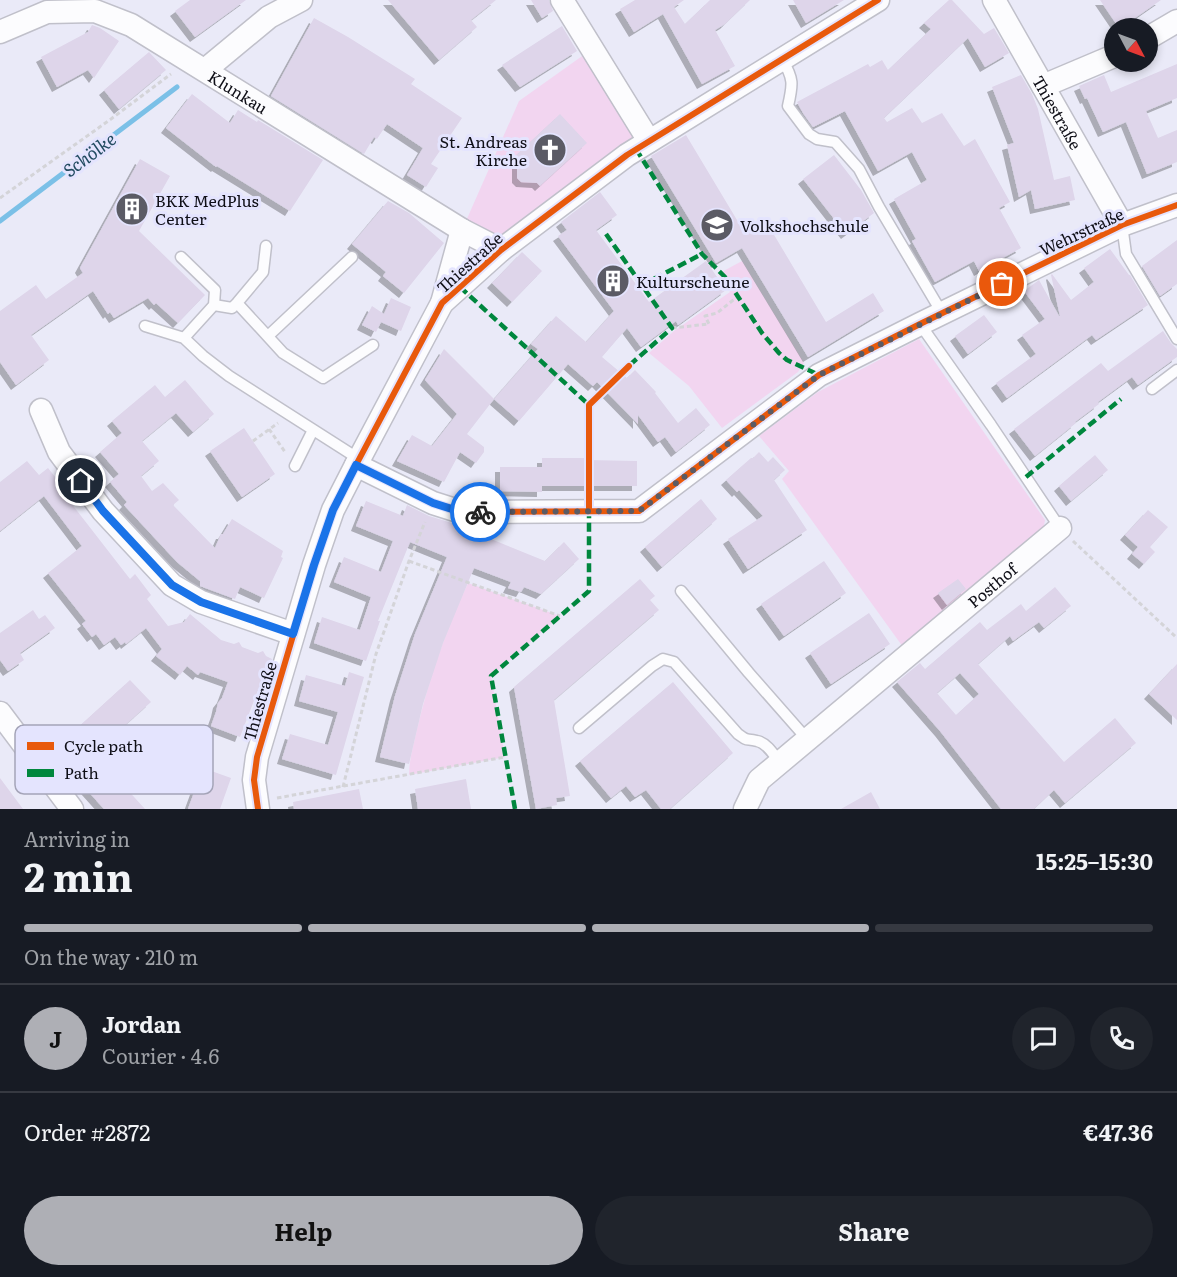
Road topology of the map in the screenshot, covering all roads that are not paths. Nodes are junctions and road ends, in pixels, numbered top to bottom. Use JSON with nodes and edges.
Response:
{"nodes":[{"id":1,"x":301,"y":0,"type":"edge"},
{"id":2,"x":562,"y":0,"type":"edge"},
{"id":3,"x":878,"y":0,"type":"edge"},
{"id":4,"x":994,"y":0,"type":"edge"},
{"id":5,"x":1177,"y":21,"type":"edge"},
{"id":6,"x":0,"y":32,"type":"edge"},
{"id":7,"x":1158,"y":32,"type":"edge"},
{"id":8,"x":782,"y":59,"type":"junction"},
{"id":9,"x":1104,"y":60,"type":"edge"},
{"id":10,"x":197,"y":65,"type":"junction"},
{"id":11,"x":1043,"y":86,"type":"junction"},
{"id":12,"x":648,"y":141,"type":"junction"},
{"id":13,"x":1177,"y":205,"type":"edge"},
{"id":14,"x":1122,"y":225,"type":"junction"},
{"id":15,"x":462,"y":230,"type":"junction"},
{"id":16,"x":266,"y":246,"type":"dead end"},
{"id":17,"x":501,"y":250,"type":"junction"},
{"id":18,"x":181,"y":257,"type":"dead end"},
{"id":19,"x":352,"y":257,"type":"dead end"},
{"id":20,"x":237,"y":303,"type":"junction"},
{"id":21,"x":442,"y":303,"type":"junction"},
{"id":22,"x":214,"y":305,"type":"junction"},
{"id":23,"x":942,"y":313,"type":"junction"},
{"id":24,"x":920,"y":324,"type":"junction"},
{"id":25,"x":145,"y":326,"type":"dead end"},
{"id":26,"x":268,"y":336,"type":"junction"},
{"id":27,"x":184,"y":338,"type":"junction"},
{"id":28,"x":1177,"y":339,"type":"edge"},
{"id":29,"x":373,"y":345,"type":"dead end"},
{"id":30,"x":1177,"y":369,"type":"edge"},
{"id":31,"x":1152,"y":390,"type":"dead end"},
{"id":32,"x":41,"y":410,"type":"dead end"},
{"id":33,"x":312,"y":430,"type":"junction"},
{"id":34,"x":357,"y":462,"type":"junction"},
{"id":35,"x":295,"y":466,"type":"road end"},
{"id":36,"x":1060,"y":528,"type":"joint"},
{"id":37,"x":681,"y":591,"type":"dead end"},
{"id":38,"x":293,"y":634,"type":"junction"},
{"id":39,"x":0,"y":713,"type":"edge"},
{"id":40,"x":579,"y":728,"type":"dead end"},
{"id":41,"x":15,"y":733,"type":"edge"},
{"id":42,"x":807,"y":739,"type":"junction"},
{"id":43,"x":780,"y":763,"type":"junction"},
{"id":44,"x":61,"y":794,"type":"edge"},
{"id":45,"x":257,"y":805,"type":"edge"},
{"id":46,"x":72,"y":809,"type":"edge"},
{"id":47,"x":745,"y":809,"type":"edge"}],
"edges":[{"from":1,"to":10,"type":"street"},
{"from":2,"to":12,"type":"street"},
{"from":3,"to":8,"type":"street","name":"Thiestraße"},
{"from":4,"to":11,"type":"street","name":"Thiestraße"},
{"from":5,"to":7,"type":"street"},
{"from":6,"to":10,"type":"street","name":"Klunkau"},
{"from":8,"to":12,"type":"street","name":"Thiestraße"},
{"from":8,"to":23,"type":"lane"},
{"from":9,"to":11,"type":"street"},
{"from":10,"to":15,"type":"street","name":"Klunkau"},
{"from":11,"to":14,"type":"street","name":"Thiestraße"},
{"from":12,"to":17,"type":"street","name":"Thiestraße"},
{"from":13,"to":14,"type":"street","name":"Wehrstraße"},
{"from":14,"to":23,"type":"street","name":"Wehrstraße"},
{"from":14,"to":28,"type":"lane"},
{"from":15,"to":17,"type":"street","name":"Klunkau"},
{"from":15,"to":21,"type":"street"},
{"from":16,"to":20,"type":"lane"},
{"from":17,"to":21,"type":"street","name":"Thiestraße"},
{"from":18,"to":22,"type":"lane"},
{"from":19,"to":26,"type":"lane"},
{"from":20,"to":22,"type":"lane"},
{"from":20,"to":26,"type":"lane"},
{"from":21,"to":34,"type":"street","name":"Thiestraße"},
{"from":22,"to":27,"type":"lane"},
{"from":23,"to":24,"type":"street","name":"Wehrstraße"},
{"from":24,"to":34,"type":"street","name":"Wehrstraße"},
{"from":24,"to":36,"type":"lane"},
{"from":25,"to":27,"type":"lane"},
{"from":26,"to":29,"type":"lane"},
{"from":27,"to":33,"type":"lane"},
{"from":30,"to":31,"type":"lane"},
{"from":32,"to":38,"type":"street"},
{"from":33,"to":34,"type":"lane"},
{"from":33,"to":35,"type":"lane"},
{"from":34,"to":38,"type":"street","name":"Thiestraße"},
{"from":36,"to":42,"type":"street","name":"Posthof"},
{"from":37,"to":42,"type":"lane"},
{"from":38,"to":45,"type":"street","name":"Thiestraße"},
{"from":39,"to":41,"type":"street"},
{"from":40,"to":43,"type":"lane"},
{"from":42,"to":43,"type":"street","name":"Posthof"},
{"from":43,"to":47,"type":"street","name":"Posthof"},
{"from":44,"to":46,"type":"street"}]}
